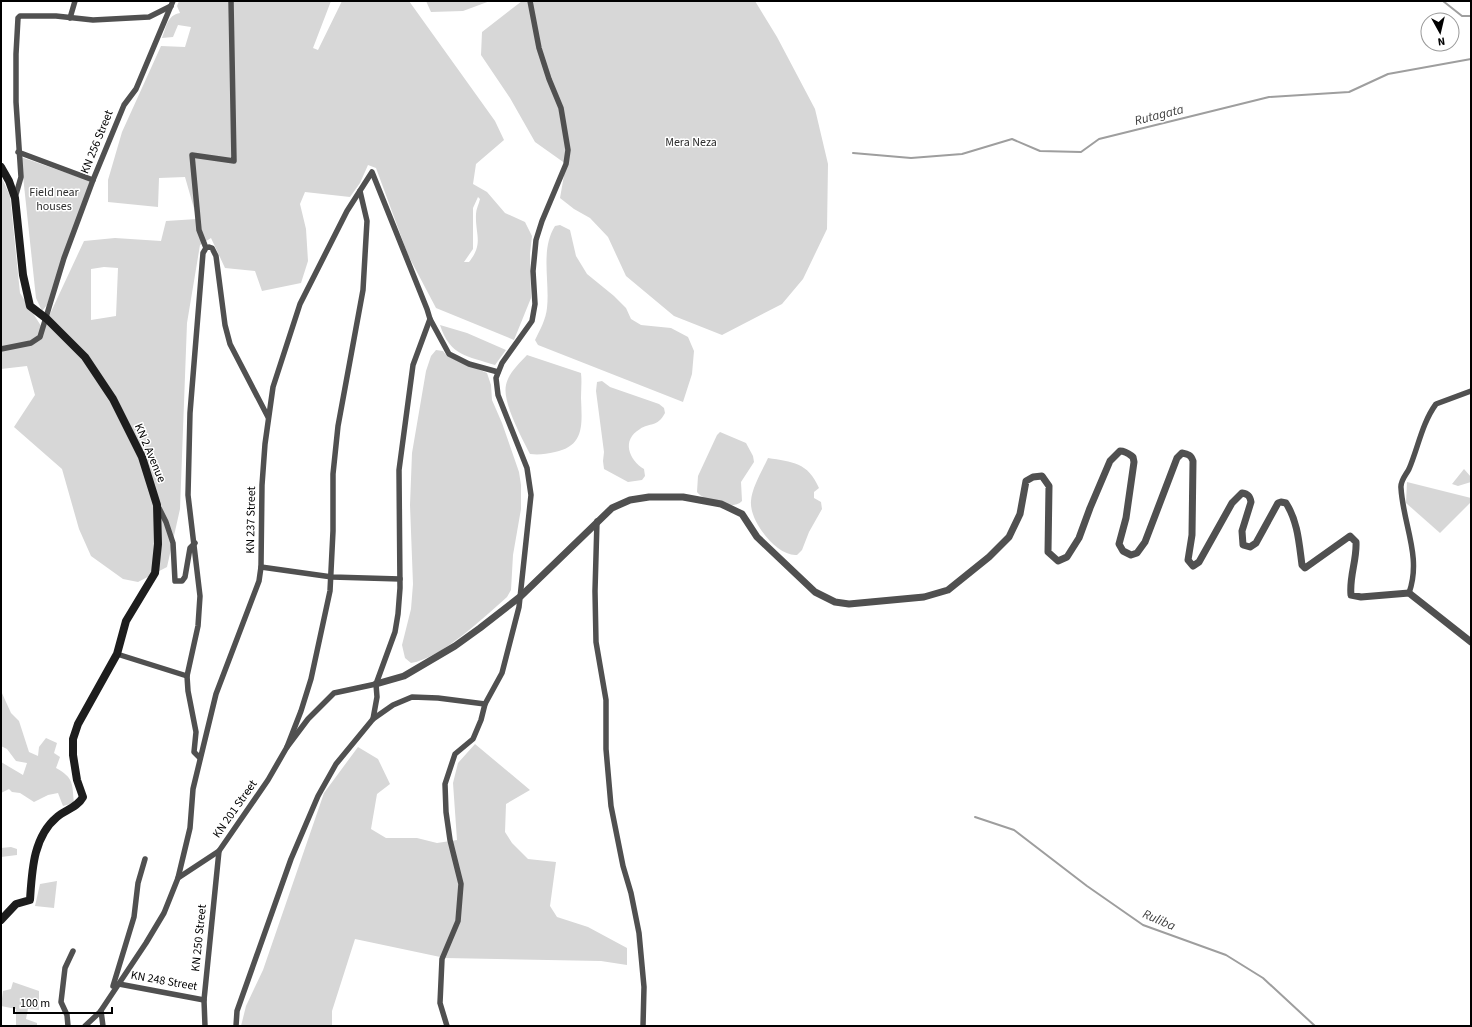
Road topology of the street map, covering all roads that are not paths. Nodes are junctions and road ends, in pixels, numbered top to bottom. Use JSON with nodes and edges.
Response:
{"nodes":[{"id":1,"x":75,"y":1,"type":"edge"},
{"id":2,"x":231,"y":1,"type":"edge"},
{"id":3,"x":530,"y":1,"type":"edge"},
{"id":4,"x":172,"y":4,"type":"edge"},
{"id":5,"x":70,"y":18,"type":"junction"},
{"id":6,"x":18,"y":152,"type":"junction"},
{"id":7,"x":1,"y":167,"type":"edge"},
{"id":8,"x":93,"y":180,"type":"junction"},
{"id":9,"x":360,"y":192,"type":"junction"},
{"id":10,"x":15,"y":198,"type":"junction"},
{"id":11,"x":206,"y":248,"type":"junction"},
{"id":12,"x":47,"y":319,"type":"junction"},
{"id":13,"x":430,"y":320,"type":"junction"},
{"id":14,"x":1,"y":349,"type":"edge"},
{"id":15,"x":498,"y":372,"type":"junction"},
{"id":16,"x":1471,"y":391,"type":"edge"},
{"id":17,"x":268,"y":417,"type":"junction"},
{"id":18,"x":157,"y":505,"type":"junction"},
{"id":19,"x":598,"y":521,"type":"junction"},
{"id":20,"x":194,"y":543,"type":"junction"},
{"id":21,"x":261,"y":567,"type":"junction"},
{"id":22,"x":332,"y":577,"type":"junction"},
{"id":23,"x":400,"y":579,"type":"junction"},
{"id":24,"x":1409,"y":593,"type":"junction"},
{"id":25,"x":521,"y":596,"type":"junction"},
{"id":26,"x":1471,"y":642,"type":"edge"},
{"id":27,"x":117,"y":654,"type":"junction"},
{"id":28,"x":187,"y":676,"type":"junction"},
{"id":29,"x":376,"y":684,"type":"junction"},
{"id":30,"x":485,"y":704,"type":"junction"},
{"id":31,"x":373,"y":719,"type":"junction"},
{"id":32,"x":287,"y":747,"type":"junction"},
{"id":33,"x":200,"y":758,"type":"junction"},
{"id":34,"x":219,"y":851,"type":"junction"},
{"id":35,"x":145,"y":859,"type":"dead end"},
{"id":36,"x":178,"y":878,"type":"junction"},
{"id":37,"x":1,"y":920,"type":"edge"},
{"id":38,"x":73,"y":951,"type":"dead end"},
{"id":39,"x":116,"y":985,"type":"junction"},
{"id":40,"x":204,"y":1000,"type":"junction"},
{"id":41,"x":100,"y":1012,"type":"junction"},
{"id":42,"x":68,"y":1026,"type":"edge"},
{"id":43,"x":85,"y":1026,"type":"edge"},
{"id":44,"x":103,"y":1026,"type":"edge"},
{"id":45,"x":205,"y":1026,"type":"edge"},
{"id":46,"x":236,"y":1026,"type":"edge"},
{"id":47,"x":448,"y":1026,"type":"edge"},
{"id":48,"x":643,"y":1026,"type":"edge"}],
"edges":[{"from":1,"to":5,"type":"street"},
{"from":2,"to":11,"type":"street"},
{"from":3,"to":15,"type":"street"},
{"from":4,"to":5,"type":"street"},
{"from":4,"to":8,"type":"street","name":"KN 256 Street"},
{"from":5,"to":6,"type":"street"},
{"from":6,"to":8,"type":"street"},
{"from":6,"to":10,"type":"street"},
{"from":7,"to":10,"type":"main road","name":"KN 2 Avenue"},
{"from":8,"to":12,"type":"street","name":"KN 256 Street"},
{"from":9,"to":13,"type":"street","name":"KN 237 Street"},
{"from":9,"to":17,"type":"street","name":"KN 237 Street"},
{"from":9,"to":22,"type":"street"},
{"from":10,"to":12,"type":"main road","name":"KN 2 Avenue"},
{"from":11,"to":17,"type":"street"},
{"from":11,"to":20,"type":"street"},
{"from":12,"to":14,"type":"street","name":"KN 256 Street"},
{"from":12,"to":18,"type":"main road","name":"KN 2 Avenue"},
{"from":13,"to":15,"type":"street"},
{"from":13,"to":23,"type":"street"},
{"from":15,"to":25,"type":"street"},
{"from":16,"to":24,"type":"street"},
{"from":17,"to":21,"type":"street","name":"KN 237 Street"},
{"from":18,"to":20,"type":"street"},
{"from":18,"to":27,"type":"main road","name":"KN 2 Avenue"},
{"from":19,"to":24,"type":"street"},
{"from":19,"to":25,"type":"street"},
{"from":19,"to":48,"type":"street"},
{"from":20,"to":28,"type":"street"},
{"from":21,"to":22,"type":"street"},
{"from":21,"to":33,"type":"street","name":"KN 237 Street"},
{"from":22,"to":23,"type":"street"},
{"from":22,"to":32,"type":"street"},
{"from":23,"to":29,"type":"street"},
{"from":24,"to":26,"type":"street"},
{"from":25,"to":29,"type":"street"},
{"from":25,"to":30,"type":"street"},
{"from":27,"to":28,"type":"street"},
{"from":27,"to":37,"type":"main road","name":"KN 2 Avenue"},
{"from":28,"to":33,"type":"street"},
{"from":29,"to":31,"type":"street"},
{"from":29,"to":32,"type":"street","name":"KN 201 Street"},
{"from":30,"to":31,"type":"street"},
{"from":30,"to":47,"type":"street"},
{"from":31,"to":46,"type":"street"},
{"from":32,"to":34,"type":"street","name":"KN 201 Street"},
{"from":33,"to":36,"type":"street","name":"KN 237 Street"},
{"from":34,"to":36,"type":"street","name":"KN 201 Street"},
{"from":34,"to":40,"type":"street","name":"KN 250 Street"},
{"from":35,"to":39,"type":"street"},
{"from":36,"to":39,"type":"street"},
{"from":38,"to":42,"type":"street"},
{"from":39,"to":40,"type":"street","name":"KN 248 Street"},
{"from":39,"to":41,"type":"street"},
{"from":40,"to":45,"type":"street","name":"KN 250 Street"},
{"from":41,"to":43,"type":"street"},
{"from":41,"to":44,"type":"street"}]}
